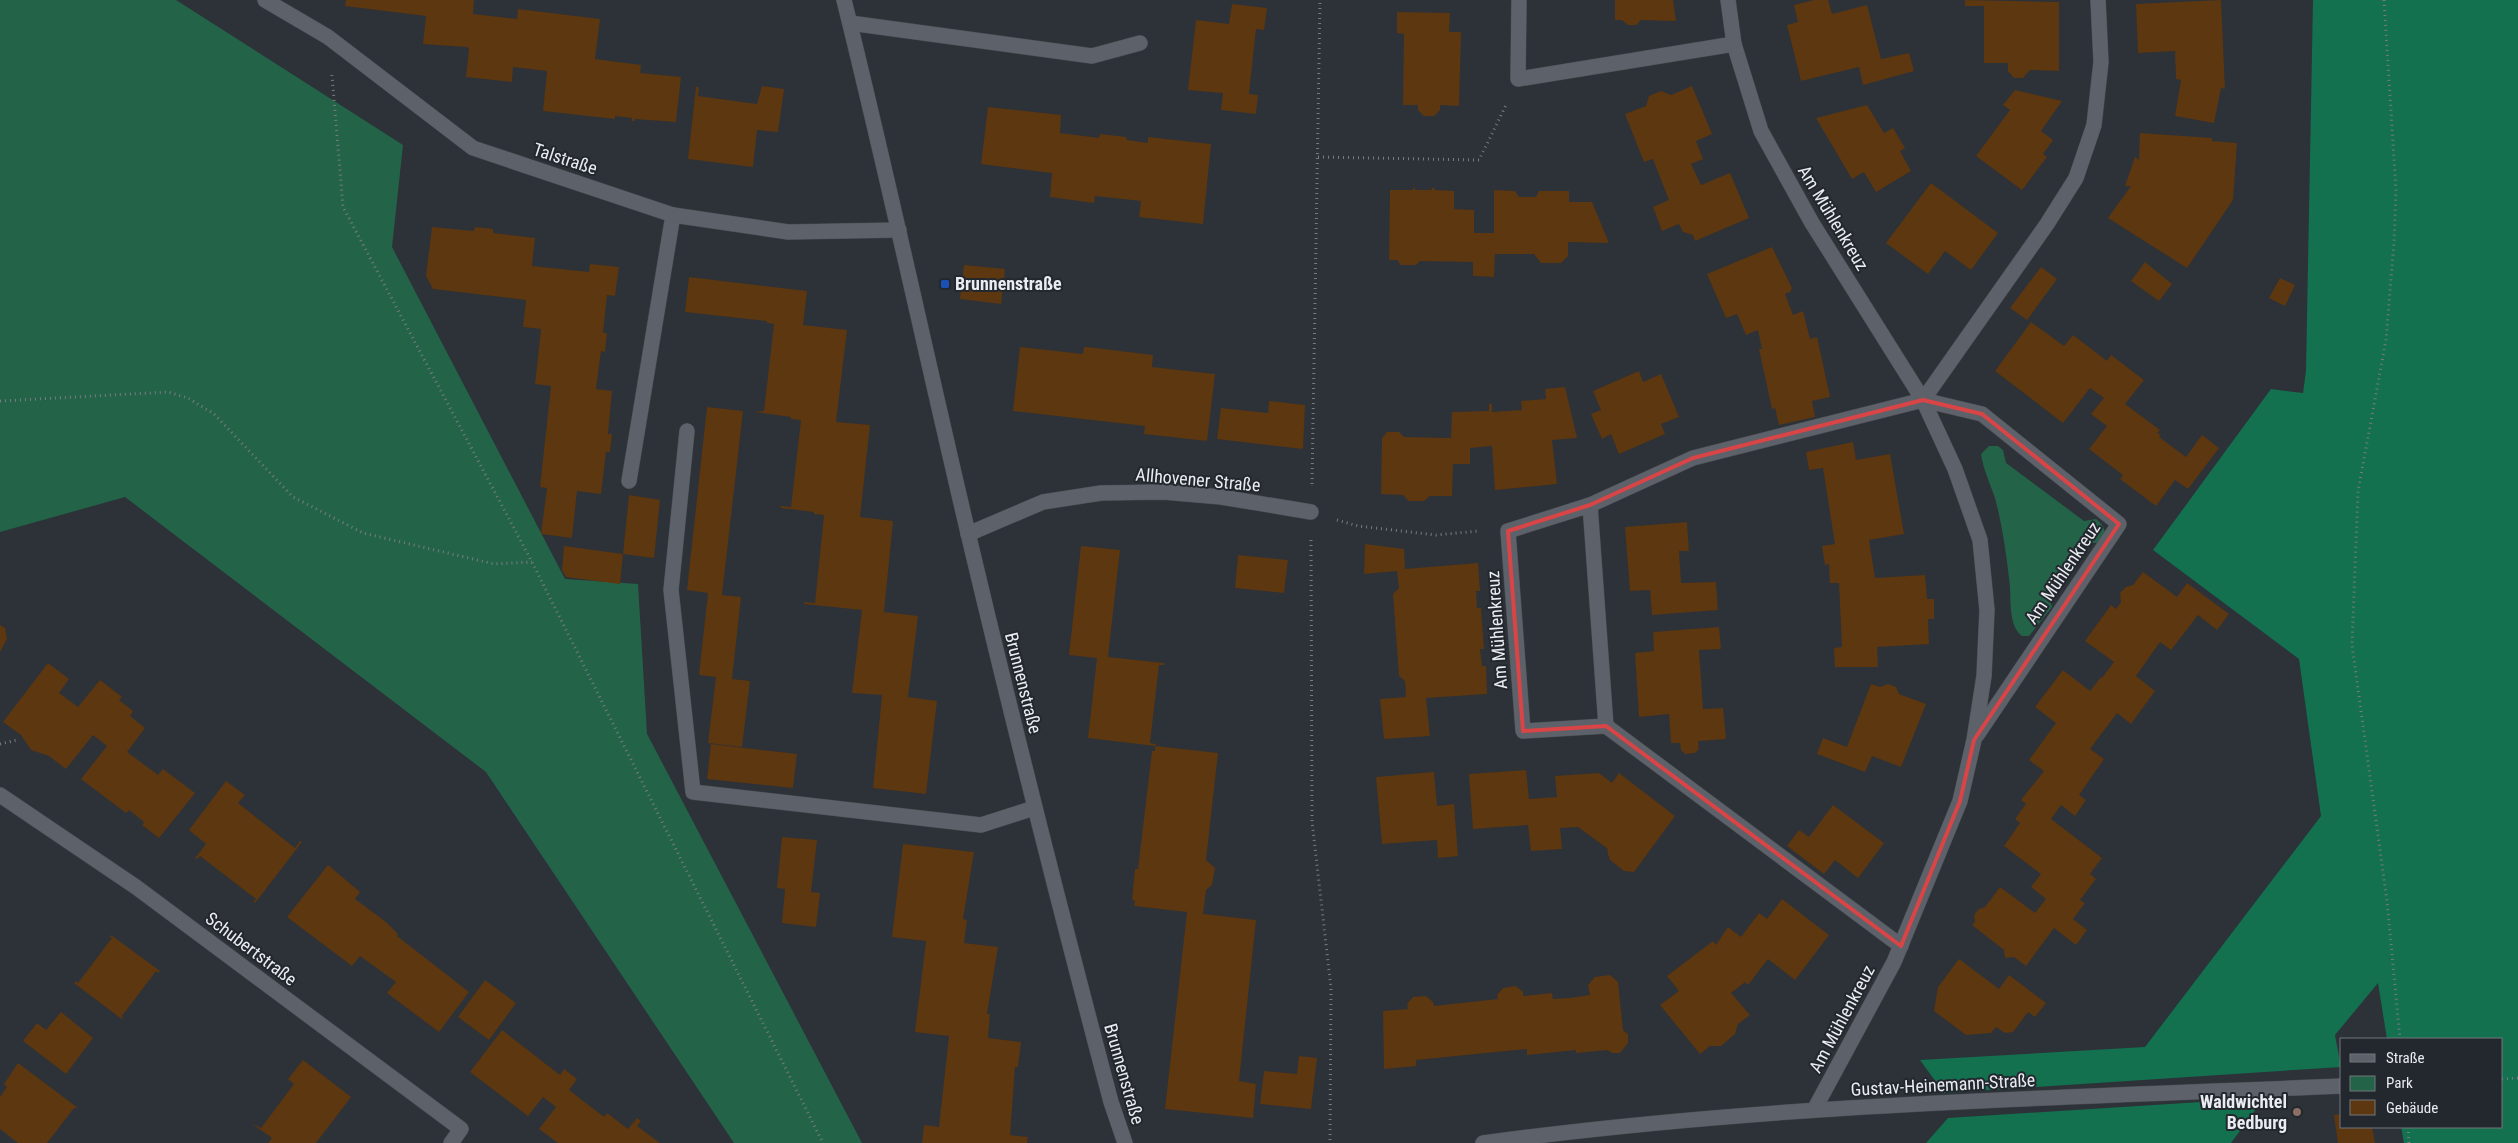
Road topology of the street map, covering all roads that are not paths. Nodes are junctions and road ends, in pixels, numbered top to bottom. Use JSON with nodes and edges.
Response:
{"nodes":[{"id":1,"x":265,"y":0,"type":"edge"},
{"id":2,"x":844,"y":0,"type":"edge"},
{"id":3,"x":1519,"y":0,"type":"edge"},
{"id":4,"x":1728,"y":0,"type":"edge"},
{"id":5,"x":2098,"y":0,"type":"edge"},
{"id":6,"x":850,"y":23,"type":"junction"},
{"id":7,"x":1140,"y":42,"type":"dead end"},
{"id":8,"x":1734,"y":44,"type":"junction"},
{"id":9,"x":673,"y":215,"type":"junction"},
{"id":10,"x":899,"y":230,"type":"junction"},
{"id":11,"x":1923,"y":400,"type":"junction"},
{"id":12,"x":687,"y":431,"type":"dead end"},
{"id":13,"x":629,"y":481,"type":"dead end"},
{"id":14,"x":1590,"y":505,"type":"junction"},
{"id":15,"x":1311,"y":512,"type":"road end"},
{"id":16,"x":968,"y":534,"type":"junction"},
{"id":17,"x":1606,"y":726,"type":"junction"},
{"id":18,"x":1974,"y":740,"type":"junction"},
{"id":19,"x":0,"y":795,"type":"edge"},
{"id":20,"x":1034,"y":808,"type":"junction"},
{"id":21,"x":1901,"y":946,"type":"junction"},
{"id":22,"x":2340,"y":1086,"type":"edge"},
{"id":23,"x":1814,"y":1110,"type":"junction"},
{"id":24,"x":1546,"y":1139,"type":"edge"},
{"id":25,"x":451,"y":1143,"type":"edge"},
{"id":26,"x":1125,"y":1143,"type":"edge"},
{"id":27,"x":1483,"y":1143,"type":"edge"}],
"edges":[{"from":1,"to":9,"type":"street","name":"Talstraße"},
{"from":2,"to":6,"type":"street","name":"Brunnenstraße"},
{"from":3,"to":8,"type":"street"},
{"from":4,"to":8,"type":"street","name":"Am Mühlenkreuz"},
{"from":5,"to":11,"type":"street"},
{"from":6,"to":7,"type":"street"},
{"from":6,"to":10,"type":"street","name":"Brunnenstraße"},
{"from":8,"to":11,"type":"street","name":"Am Mühlenkreuz"},
{"from":9,"to":10,"type":"street","name":"Talstraße"},
{"from":9,"to":13,"type":"street"},
{"from":10,"to":16,"type":"street","name":"Brunnenstraße"},
{"from":11,"to":14,"type":"street","name":"Am Mühlenkreuz"},
{"from":11,"to":18,"type":"street","name":"Am Mühlenkreuz"},
{"from":11,"to":18,"type":"street","name":"Am Mühlenkreuz"},
{"from":12,"to":20,"type":"street"},
{"from":14,"to":17,"type":"street"},
{"from":14,"to":17,"type":"street","name":"Am Mühlenkreuz"},
{"from":15,"to":16,"type":"street","name":"Allhovener Straße"},
{"from":16,"to":20,"type":"street","name":"Brunnenstraße"},
{"from":17,"to":21,"type":"street"},
{"from":18,"to":21,"type":"street","name":"Am Mühlenkreuz"},
{"from":19,"to":25,"type":"street","name":"Schubertstraße"},
{"from":20,"to":26,"type":"street","name":"Brunnenstraße"},
{"from":21,"to":23,"type":"street","name":"Am Mühlenkreuz"},
{"from":22,"to":23,"type":"street","name":"Gustav-Heinemann-Straße"},
{"from":23,"to":24,"type":"street","name":"Gustav-Heinemann-Straße"},
{"from":24,"to":27,"type":"street","name":"Gustav-Heinemann-Straße"}]}
